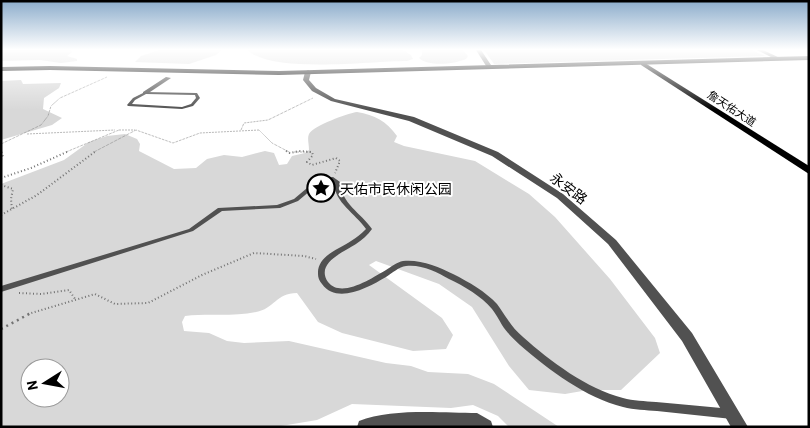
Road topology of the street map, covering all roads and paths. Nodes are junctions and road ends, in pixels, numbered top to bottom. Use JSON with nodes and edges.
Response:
{"nodes":[{"id":1,"x":44,"y":70,"type":"edge"},
{"id":2,"x":445,"y":70,"type":"edge"},
{"id":3,"x":539,"y":70,"type":"edge"},
{"id":4,"x":658,"y":70,"type":"edge"},
{"id":5,"x":664,"y":70,"type":"edge"},
{"id":6,"x":1,"y":76,"type":"edge"},
{"id":7,"x":110,"y":76,"type":"junction"},
{"id":8,"x":307,"y":76,"type":"junction"},
{"id":9,"x":168,"y":78,"type":"junction"},
{"id":10,"x":145,"y":93,"type":"junction"},
{"id":11,"x":322,"y":95,"type":"junction"},
{"id":12,"x":119,"y":130,"type":"junction"},
{"id":13,"x":136,"y":130,"type":"junction"},
{"id":14,"x":241,"y":130,"type":"junction"},
{"id":15,"x":25,"y":134,"type":"junction"},
{"id":16,"x":1,"y":144,"type":"edge"},
{"id":17,"x":1,"y":149,"type":"edge"},
{"id":18,"x":1,"y":158,"type":"edge"},
{"id":19,"x":809,"y":162,"type":"edge"},
{"id":20,"x":809,"y":171,"type":"edge"},
{"id":21,"x":1,"y":178,"type":"edge"},
{"id":22,"x":333,"y":180,"type":"junction"},
{"id":23,"x":1,"y":184,"type":"edge"},
{"id":24,"x":12,"y":210,"type":"junction"},
{"id":25,"x":1,"y":215,"type":"edge"},
{"id":26,"x":325,"y":261,"type":"junction"},
{"id":27,"x":2,"y":288,"type":"edge"},
{"id":28,"x":76,"y":299,"type":"junction"},
{"id":29,"x":1,"y":329,"type":"edge"},
{"id":30,"x":733,"y":414,"type":"junction"},
{"id":31,"x":364,"y":427,"type":"edge"},
{"id":32,"x":485,"y":427,"type":"edge"},
{"id":33,"x":740,"y":427,"type":"edge"}],
"edges":[{"from":1,"to":8,"type":"highway"},
{"from":2,"to":8,"type":"highway"},
{"from":3,"to":8,"type":"highway"},
{"from":4,"to":20,"type":"main road","name":"詹天佑大道"},
{"from":5,"to":19,"type":"main road","name":"詹天佑大道"},
{"from":6,"to":7,"type":"highway"},
{"from":7,"to":9,"type":"highway"},
{"from":7,"to":15,"type":"path"},
{"from":8,"to":9,"type":"highway"},
{"from":8,"to":11,"type":"street","name":"永安路"},
{"from":9,"to":10,"type":"street"},
{"from":10,"to":10,"type":"lane"},
{"from":11,"to":14,"type":"path"},
{"from":11,"to":30,"type":"street","name":"永安路"},
{"from":12,"to":13,"type":"path"},
{"from":12,"to":15,"type":"path"},
{"from":12,"to":21,"type":"path"},
{"from":13,"to":14,"type":"path"},
{"from":13,"to":24,"type":"path"},
{"from":14,"to":22,"type":"path"},
{"from":15,"to":16,"type":"path"},
{"from":17,"to":18,"type":"path"},
{"from":22,"to":26,"type":"lane"},
{"from":22,"to":27,"type":"lane"},
{"from":23,"to":24,"type":"path"},
{"from":24,"to":25,"type":"path"},
{"from":26,"to":28,"type":"path"},
{"from":26,"to":30,"type":"lane"},
{"from":27,"to":28,"type":"path"},
{"from":28,"to":29,"type":"path"},
{"from":30,"to":33,"type":"street","name":"永安路"},
{"from":31,"to":32,"type":"street"}]}
